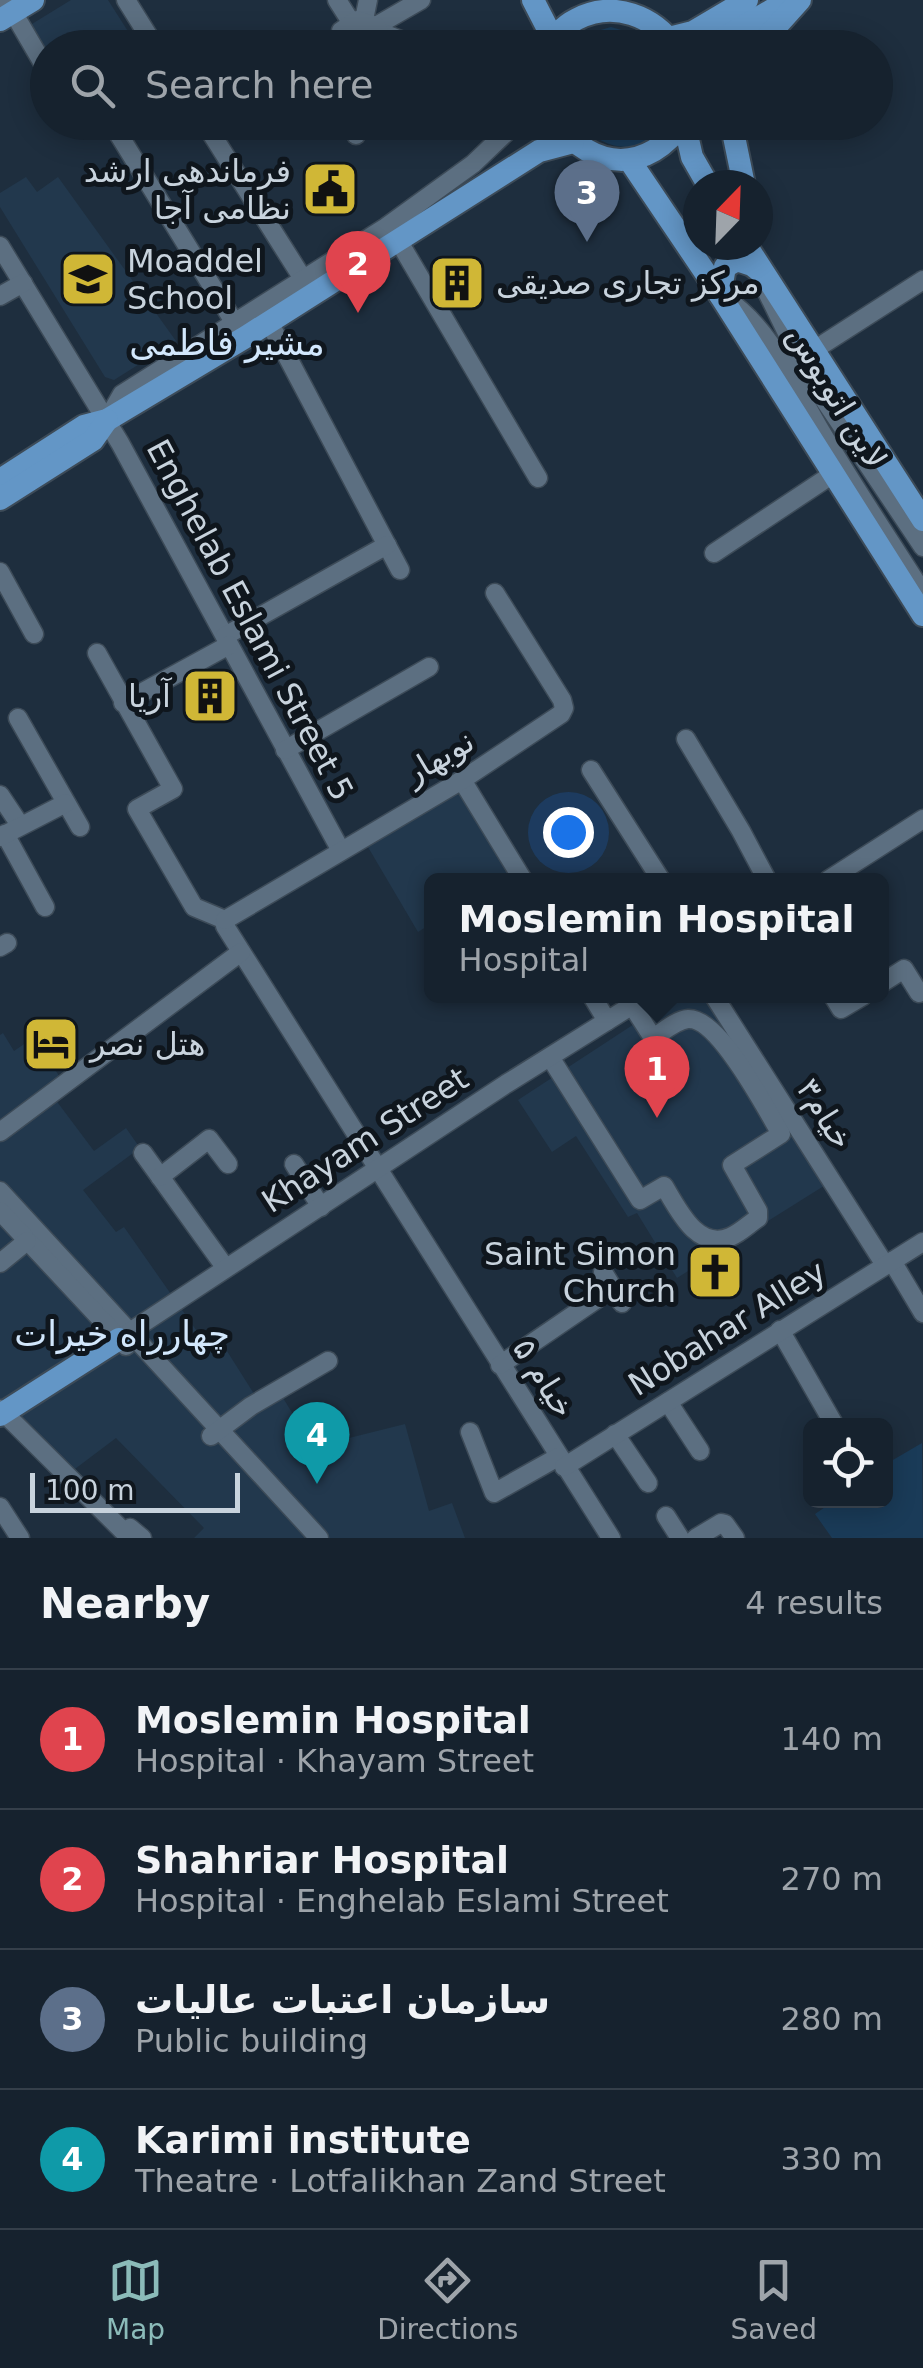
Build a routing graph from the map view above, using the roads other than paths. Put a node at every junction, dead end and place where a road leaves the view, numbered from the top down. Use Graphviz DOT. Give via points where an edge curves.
graph roads {
  1 [pos="126,0"];
  2 [pos="337,0"];
  3 [pos="368,0"];
  4 [pos="421,0"];
  5 [pos="533,0"];
  6 [pos="747,0"];
  7 [pos="789,0"];
  8 [pos="800,0"];
  9 [pos="602,4"];
  10 [pos="13,8"];
  11 [pos="370,29"];
  12 [pos="145,30"];
  13 [pos="546,30"];
  14 [pos="564,30"];
  15 [pos="659,30"];
  16 [pos="696,30"];
  17 [pos="737,30"];
  18 [pos="773,30"];
  19 [pos="30,39"];
  20 [pos="122,140"];
  21 [pos="215,140"];
  22 [pos="498,140"];
  23 [pos="668,140"];
  24 [pos="688,140"];
  25 [pos="734,140"];
  26 [pos="573,142"];
  27 [pos="630,161"];
  28 [pos="699,170"];
  29 [pos="741,170"];
  30 [pos="398,240"];
  31 [pos="0,246"];
  32 [pos="755,260"];
  33 [pos="761,260"];
  34 [pos="764,276"];
  35 [pos="923,280"];
  36 [pos="23,282"];
  37 [pos="308,287"];
  38 [pos="720,295"];
  39 [pos="0,296"];
  40 [pos="269,322"];
  41 [pos="239,330"];
  42 [pos="814,350"];
  43 [pos="107,420"];
  44 [pos="834,474"];
  45 [pos="538,478"];
  46 [pos="0,480"];
  47 [pos="0,500"];
  48 [pos="923,520"];
  49 [pos="387,545"];
  50 [pos="923,547"];
  51 [pos="714,554"];
  52 [pos="400,570"];
  53 [pos="0,572"];
  54 [pos="495,593"];
  55 [pos="923,593"];
  56 [pos="923,614"];
  57 [pos="34,634"];
  58 [pos="227,640"];
  59 [pos="97,653"];
  60 [pos="430,667"];
  61 [pos="124,703"];
  62 [pos="18,718"];
  63 [pos="686,738"];
  64 [pos="285,750"];
  65 [pos="591,770"];
  66 [pos="462,780"];
  67 [pos="0,795"];
  68 [pos="66,803"];
  69 [pos="923,818"];
  70 [pos="80,826"];
  71 [pos="8,832"];
  72 [pos="340,849"];
  73 [pos="519,873"];
  74 [pos="657,873"];
  75 [pos="762,873"];
  76 [pos="839,873"];
  77 [pos="44,907"];
  78 [pos="225,920"];
  79 [pos="241,952"];
  80 [pos="889,979"];
  81 [pos="919,992"];
  82 [pos="596,1003"];
  83 [pos="635,1003"];
  84 [pos="641,1003"];
  85 [pos="719,1003"];
  86 [pos="607,1021"];
  87 [pos="550,1057"];
  88 [pos="0,1132"];
  89 [pos="143,1153"];
  90 [pos="228,1164"];
  91 [pos="294,1164"];
  92 [pos="376,1170"];
  93 [pos="160,1177"];
  94 [pos="0,1191"];
  95 [pos="321,1207"];
  96 [pos="0,1211"];
  97 [pos="28,1242"];
  98 [pos="923,1242"];
  99 [pos="0,1263"];
  100 [pos="888,1263"];
  101 [pos="225,1266"];
  102 [pos="613,1288"];
  103 [pos="923,1313"];
  104 [pos="780,1330"];
  105 [pos="124,1336"];
  106 [pos="328,1361"];
  107 [pos="500,1365"];
  108 [pos="668,1402"];
  109 [pos="1,1412"];
  110 [pos="831,1418"];
  111 [pos="470,1432"];
  112 [pos="214,1433"];
  113 [pos="616,1434"];
  114 [pos="700,1451"];
  115 [pos="561,1462"];
  116 [pos="648,1484"];
  117 [pos="0,1507"];
  118 [pos="666,1516"];
  119 [pos="134,1535"];
  120 [pos="20,1538"];
  121 [pos="304,1538"];
  122 [pos="319,1538"];
  123 [pos="611,1538"];
  124 [pos="680,1538"];
  125 [pos="696,1538"];
  126 [pos="736,1538"];
  1 -- 12 [label="street"];
  2 -- 11 [label="street"];
  3 -- 11 [label="street"];
  4 -- 11 [label="street"];
  5 -- 13 [label="main road"];
  6 -- 16 [label="main road"];
  7 -- 17 [label="main road"];
  8 -- 18 [label="main road"];
  9 -- 14 [label="main road"];
  9 -- 15 [label="main road" via="647,19"];
  10 -- 19 [label="street"];
  20 -- 41 [label="street"];
  21 -- 37 [label="street"];
  22 -- 37 [label="street"];
  23 -- 27 [label="main road"];
  24 -- 28 [label="main road"];
  25 -- 29 [label="main road"];
  26 -- 27 [label="main road"];
  26 -- 30 [label="main road" via="539,151"];
  27 -- 38 [label="main road"];
  30 -- 37 [label="main road"];
  30 -- 45 [label="street"];
  31 -- 36 [label="street, Enghelab Eslami Street 5"];
  32 -- 34 [label="main road"];
  33 -- 34 [label="main road"];
  34 -- 38 [label="main road" via="737,260 724,267"];
  34 -- 42 [label="main road"];
  34 -- 50 [label="street, لاین اتوبوس" via="807,374"];
  35 -- 42 [label="street"];
  36 -- 39 [label="street"];
  36 -- 43 [label="street, Enghelab Eslami Street 5"];
  37 -- 40 [label="main road"];
  37 -- 41 [label="street"];
  38 -- 44 [label="main road"];
  38 -- 55 [label="street, لاین اتوبوس" via="749,314 778,353"];
  40 -- 41 [label="main road"];
  40 -- 49 [label="street"];
  41 -- 43 [label="main road"];
  42 -- 48 [label="main road"];
  43 -- 46 [label="main road" via="84,426"];
  43 -- 47 [label="main road" via="92,440"];
  43 -- 58 [label="street, Enghelab Eslami Street 5"];
  44 -- 51 [label="street"];
  44 -- 56 [label="main road"];
  49 -- 52 [label="street"];
  49 -- 58 [label="street"];
  53 -- 57 [label="street"];
  54 -- 66 [label="street, نوبهار" via="564,708"];
  58 -- 61 [label="street"];
  58 -- 64 [label="street, Enghelab Eslami Street 5"];
  59 -- 61 [label="street"];
  60 -- 64 [label="street"];
  61 -- 78 [label="street" via="173,789 137,809 194,907"];
  62 -- 68 [label="street"];
  63 -- 75 [label="street"];
  64 -- 72 [label="street, Enghelab Eslami Street 5"];
  65 -- 74 [label="street"];
  66 -- 72 [label="street, نوبهار"];
  66 -- 73 [label="street"];
  67 -- 71 [label="street"];
  68 -- 70 [label="street"];
  68 -- 71 [label="street"];
  69 -- 76 [label="street"];
  71 -- 77 [label="street"];
  72 -- 78 [label="street, نوبهار"];
  78 -- 79 [label="street, ۵ خیام"];
  79 -- 88 [label="street"];
  79 -- 92 [label="street, ۵ خیام"];
  80 -- 81 [label="street" via="904,969"];
  82 -- 86 [label="street"];
  83 -- 86 [label="street, Khayam Street"];
  84 -- 87 [label="street" via="653,1038 682,1020 705,1025 732,1054 781,1134 732,1164 758,1218 727,1239 702,1236 689,1226 664,1186 640,1200"];
  85 -- 100 [label="street, خیام۳"];
  86 -- 87 [label="street, Khayam Street"];
  87 -- 92 [label="street, Khayam Street"];
  89 -- 93 [label="street"];
  90 -- 93 [label="street" via="209,1139"];
  91 -- 95 [label="street"];
  92 -- 95 [label="street, Khayam Street"];
  92 -- 107 [label="street, ۵ خیام"];
  93 -- 101 [label="street"];
  94 -- 105 [label="street"];
  95 -- 101 [label="street, Khayam Street"];
  96 -- 97 [label="street"];
  97 -- 99 [label="street"];
  97 -- 105 [label="street"];
  98 -- 100 [label="street, Nobahar Alley"];
  100 -- 103 [label="street, خیام۳"];
  100 -- 104 [label="street, Nobahar Alley"];
  101 -- 105 [label="street, Khayam Street"];
  102 -- 107 [label="street"];
  104 -- 108 [label="street, Nobahar Alley"];
  104 -- 110 [label="street"];
  105 -- 109 [label="main road"];
  105 -- 112 [label="street"];
  106 -- 112 [label="street"];
  107 -- 115 [label="street, ۵ خیام"];
  108 -- 113 [label="street, Nobahar Alley"];
  108 -- 114 [label="street"];
  109 -- 119 [label="street"];
  111 -- 115 [label="street, Nobahar Alley" via="494,1493"];
  112 -- 121 [label="street"];
  112 -- 122 [label="street"];
  113 -- 115 [label="street, Nobahar Alley"];
  113 -- 116 [label="street"];
  115 -- 123 [label="street, ۵ خیام"];
  117 -- 120 [label="street"];
  118 -- 124 [label="street"];
  125 -- 126 [label="street" via="720,1523"];
}
